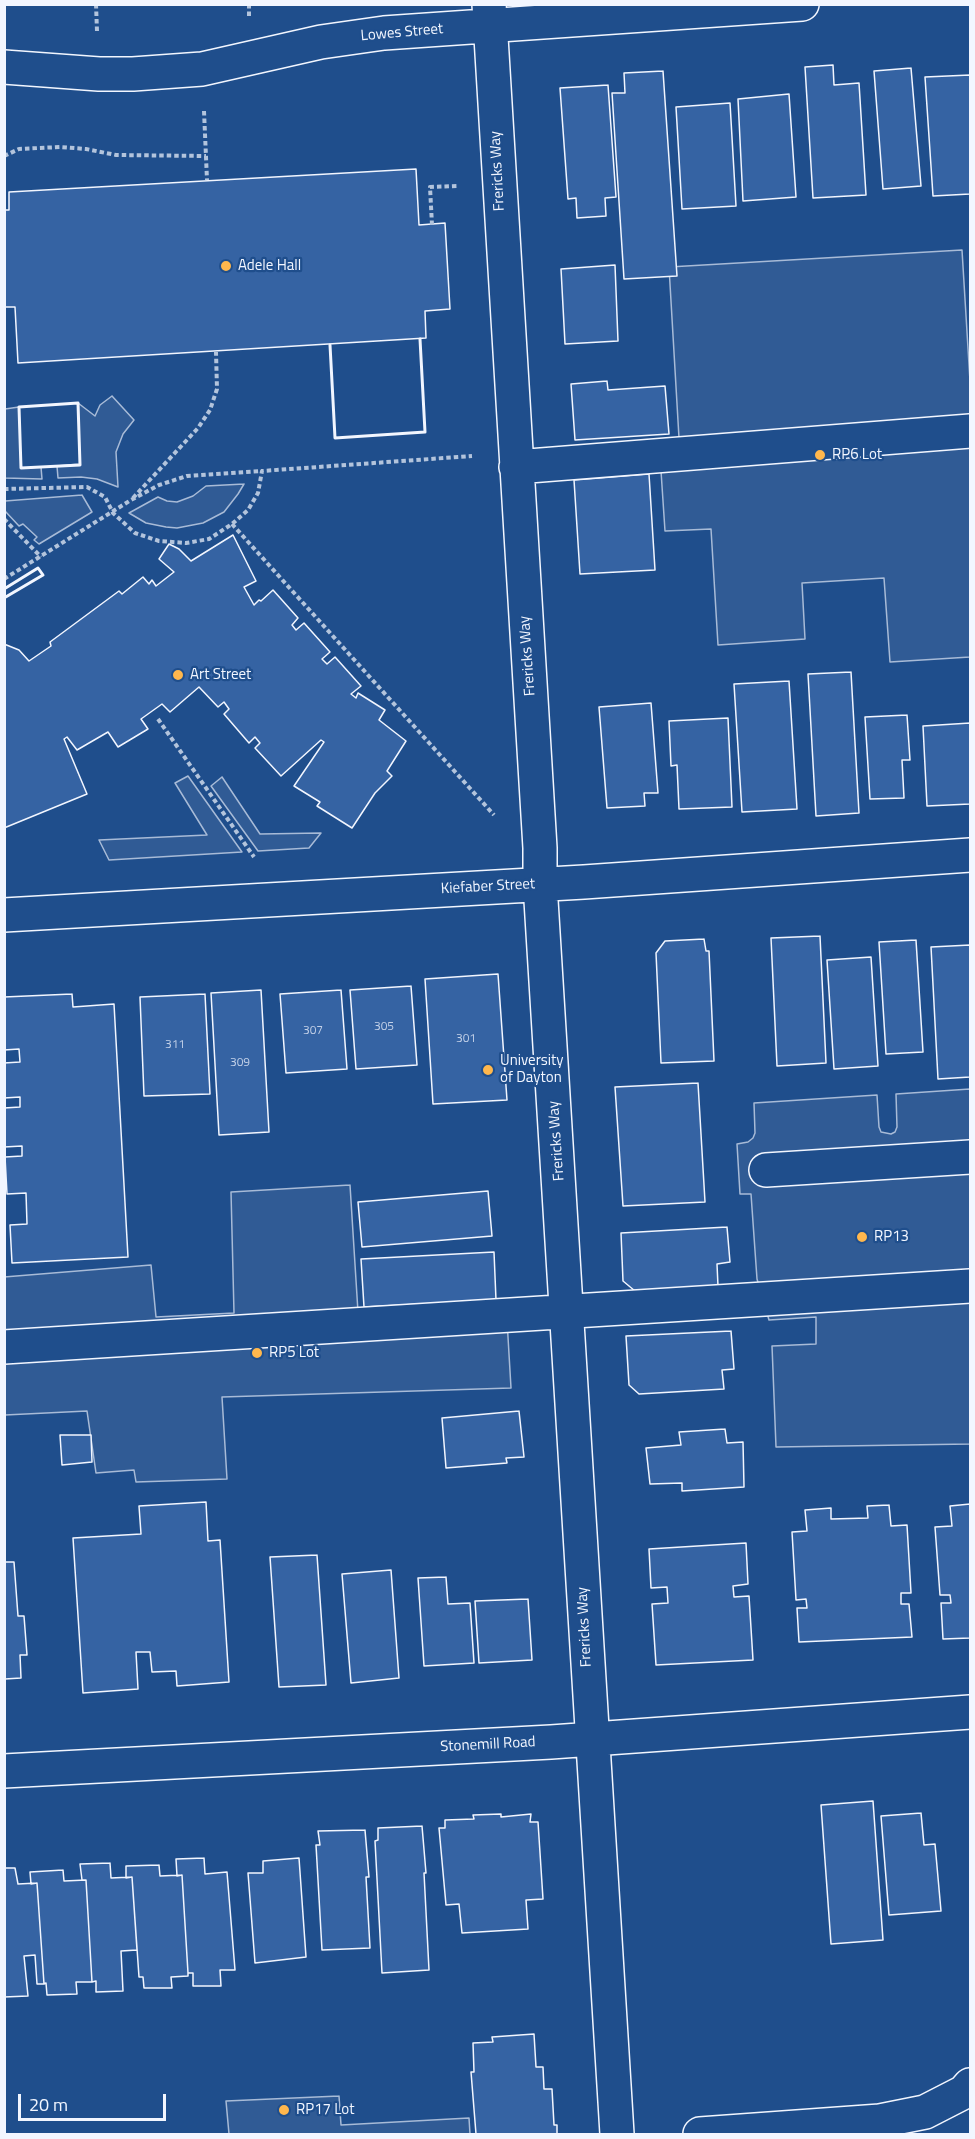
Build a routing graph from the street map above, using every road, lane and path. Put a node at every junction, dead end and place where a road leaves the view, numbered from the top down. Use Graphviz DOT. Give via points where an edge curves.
graph roads {
  1 [pos="802,4"];
  2 [pos="489,15"];
  3 [pos="4,67"];
  4 [pos="202,69"];
  5 [pos="4,156"];
  6 [pos="206,156"];
  7 [pos="207,180"];
  8 [pos="459,186"];
  9 [pos="432,225"];
  10 [pos="216,352"];
  11 [pos="970,431"];
  12 [pos="472,456"];
  13 [pos="516,467"];
  14 [pos="262,471"];
  15 [pos="4,489"];
  16 [pos="131,500"];
  17 [pos="113,513"];
  18 [pos="4,519"];
  19 [pos="232,524"];
  20 [pos="41,557"];
  21 [pos="4,579"];
  22 [pos="158,719"];
  23 [pos="495,816"];
  24 [pos="970,855"];
  25 [pos="256,860"];
  26 [pos="540,884"];
  27 [pos="4,915"];
  28 [pos="970,1158"];
  29 [pos="766,1170"];
  30 [pos="970,1286"];
  31 [pos="568,1312"];
  32 [pos="4,1347"];
  33 [pos="970,1712"];
  34 [pos="592,1739"];
  35 [pos="4,1771"];
  36 [pos="970,2085"];
  37 [pos="617,2134"];
  38 [pos="700,2134"];
  1 -- 2 [label="street, Lowes Street"];
  2 -- 4 [label="street, Lowes Street" via="342,39"];
  2 -- 13 [label="street, Frericks Way"];
  3 -- 4 [label="street, Lowes Street" via="99,74"];
  4 -- 6 [label="path"];
  5 -- 6 [label="path" via="19,149 60,147 116,155"];
  6 -- 7 [label="path"];
  8 -- 9 [label="path" via="430,187"];
  10 -- 16 [label="path" via="217,389 210,410"];
  11 -- 13 [label="street"];
  12 -- 14 [label="path"];
  13 -- 26 [label="street, Frericks Way"];
  14 -- 16 [label="path" via="187,476"];
  14 -- 19 [label="path" via="258,493 248,510"];
  15 -- 17 [label="path" via="87,487 105,497"];
  16 -- 17 [label="path"];
  17 -- 19 [label="path" via="135,533 159,541 186,543 209,539"];
  17 -- 20 [label="path"];
  18 -- 20 [label="path"];
  19 -- 23 [label="path"];
  20 -- 21 [label="path"];
  22 -- 25 [label="path"];
  24 -- 26 [label="street, Kiefaber Street"];
  26 -- 27 [label="street, Kiefaber Street"];
  26 -- 31 [label="street, Frericks Way"];
  28 -- 29 [label="street"];
  30 -- 31 [label="street"];
  31 -- 32 [label="street"];
  31 -- 34 [label="street, Frericks Way"];
  33 -- 34 [label="street, Stonemill Road"];
  34 -- 35 [label="street, Stonemill Road"];
  34 -- 37 [label="street, Frericks Way"];
  36 -- 38 [label="street" via="925,2112 880,2121"];
}
